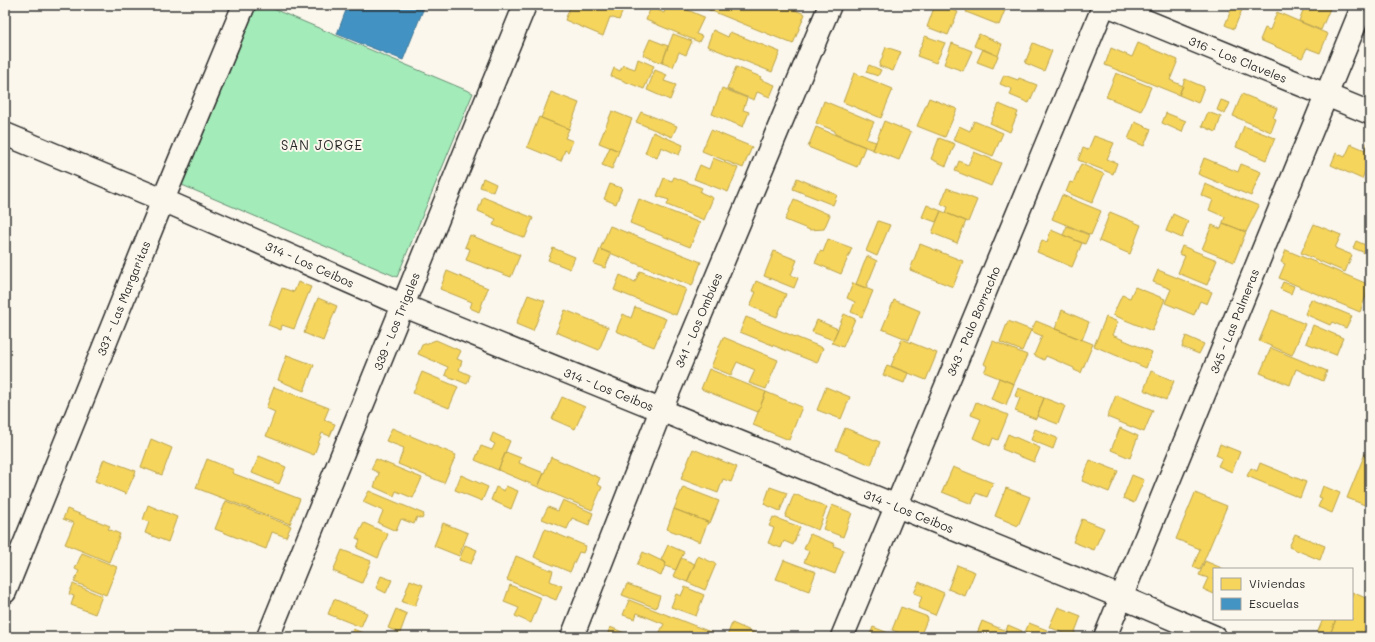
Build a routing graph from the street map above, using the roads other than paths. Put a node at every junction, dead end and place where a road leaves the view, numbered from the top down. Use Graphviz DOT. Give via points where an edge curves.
graph roads {
  1 [pos="244,5"];
  2 [pos="525,5"];
  3 [pos="830,5"];
  4 [pos="1106,5"];
  5 [pos="1363,5"];
  6 [pos="1327,95"];
  7 [pos="1370,113"];
  8 [pos="5,134"];
  9 [pos="163,200"];
  10 [pos="402,305"];
  11 [pos="661,410"];
  12 [pos="896,506"];
  13 [pos="5,592"];
  14 [pos="1121,597"];
  15 [pos="268,637"];
  16 [pos="572,637"];
  17 [pos="842,637"];
  18 [pos="1105,637"];
  19 [pos="1215,637"];
  1 -- 9 [label="street, 337 - Las Margaritas"];
  2 -- 10 [label="street, 339 - Los Trigales"];
  3 -- 11 [label="street, 341 - Los Ombúes"];
  4 -- 6 [label="street, 316 - Los Claveles"];
  4 -- 12 [label="street, 343 - Palo Borracho"];
  5 -- 6 [label="street, 345 - Las Palmeras"];
  6 -- 7 [label="street, 316 - Los Claveles"];
  6 -- 14 [label="street, 345 - Las Palmeras"];
  8 -- 9 [label="street, 314 - Los Ceibos"];
  9 -- 10 [label="street, 314 - Los Ceibos"];
  9 -- 13 [label="street, 337 - Las Margaritas"];
  10 -- 11 [label="street, 314 - Los Ceibos"];
  10 -- 15 [label="street, 339 - Los Trigales"];
  11 -- 12 [label="street, 314 - Los Ceibos"];
  11 -- 16 [label="street, 341 - Los Ombúes"];
  12 -- 14 [label="street, 314 - Los Ceibos"];
  12 -- 17 [label="street, 343 - Palo Borracho"];
  14 -- 18 [label="street, 345 - Las Palmeras"];
  14 -- 19 [label="street, 314 - Los Ceibos"];
}
